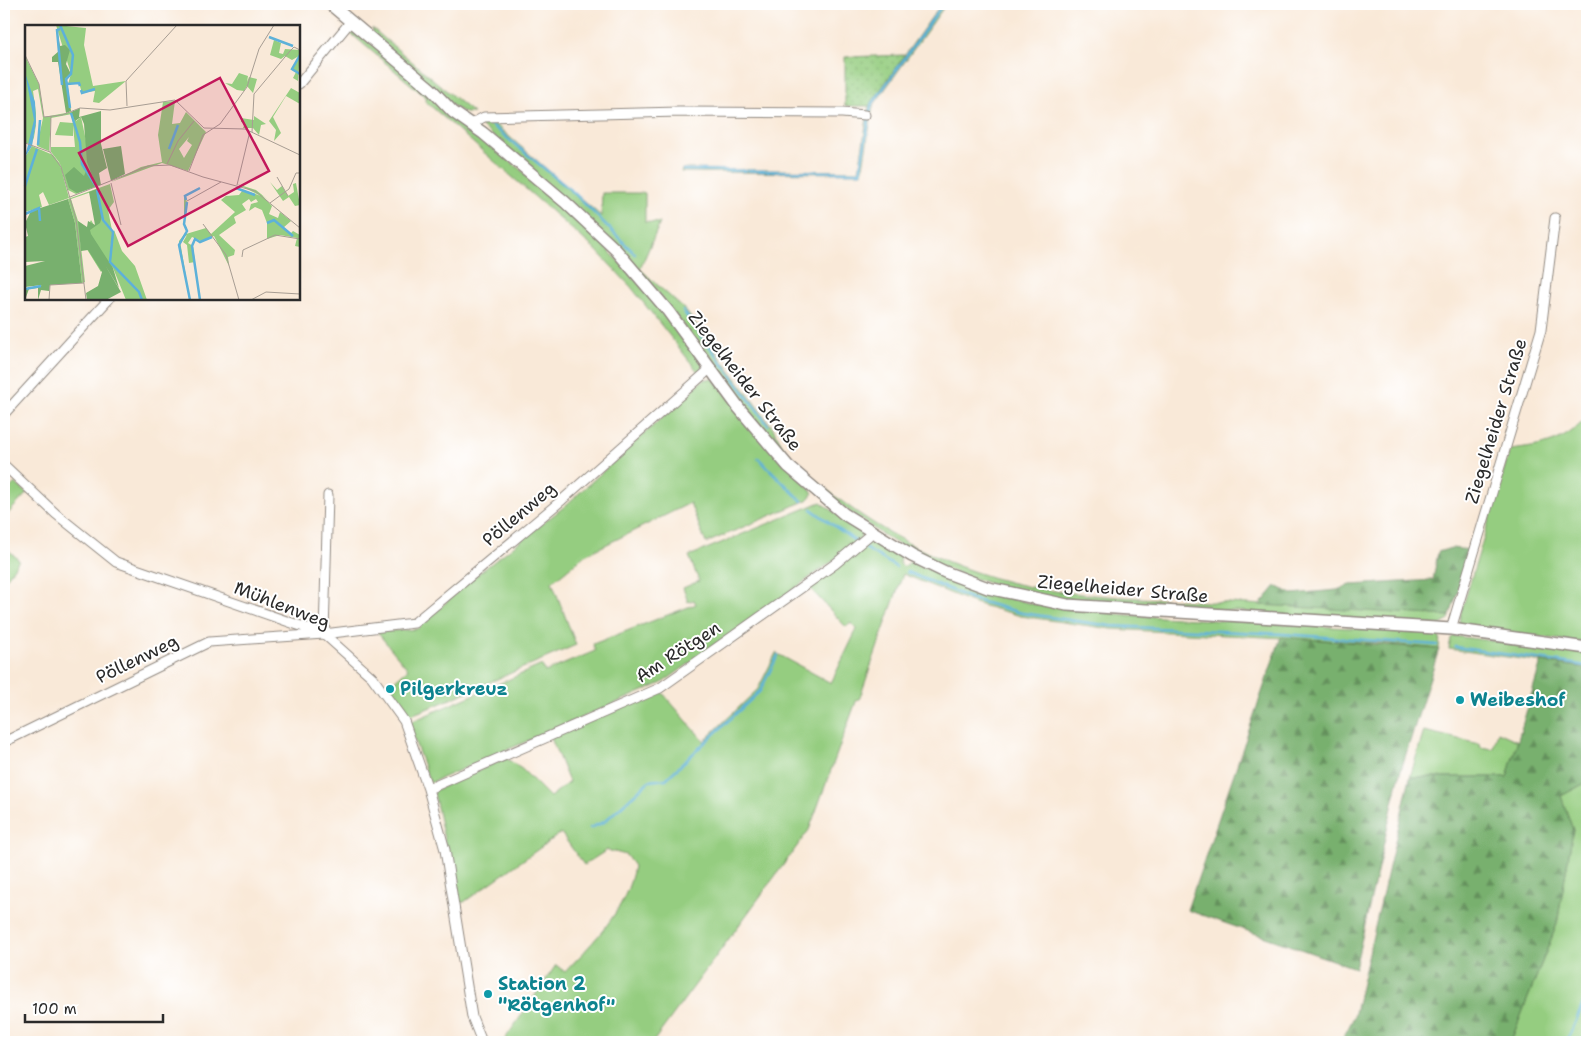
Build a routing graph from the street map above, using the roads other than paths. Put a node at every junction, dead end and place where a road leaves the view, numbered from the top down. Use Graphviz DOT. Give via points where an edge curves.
graph roads {
  1 [pos="330,4"];
  2 [pos="351,21"];
  3 [pos="300,83"];
  4 [pos="865,115"];
  5 [pos="471,124"];
  6 [pos="1555,218"];
  7 [pos="108,300"];
  8 [pos="711,368"];
  9 [pos="4,414"];
  10 [pos="4,465"];
  11 [pos="328,495"];
  12 [pos="872,533"];
  13 [pos="1451,629"];
  14 [pos="324,634"];
  15 [pos="1587,648"];
  16 [pos="4,742"];
  17 [pos="428,789"];
  18 [pos="482,1042"];
  1 -- 2 [label="street, Ziegelheider Straße"];
  2 -- 3 [label="street"];
  2 -- 5 [label="street, Ziegelheider Straße" via="432,89 453,112"];
  4 -- 5 [label="street" via="679,112 484,117"];
  5 -- 8 [label="street, Ziegelheider Straße" via="565,202 616,250"];
  6 -- 13 [label="street, Ziegelheider Straße" via="1541,330"];
  7 -- 9 [label="street"];
  8 -- 12 [label="street, Ziegelheider Straße" via="788,466 821,496"];
  8 -- 14 [label="street, Pöllenweg" via="562,500 414,623"];
  10 -- 14 [label="street, Mühlenweg" via="56,514 116,562"];
  11 -- 14 [label="street"];
  12 -- 13 [label="street, Ziegelheider Straße" via="946,572 988,588 1044,602 1131,611"];
  12 -- 17 [label="street, Am Rötgen" via="835,564 660,688"];
  13 -- 15 [label="street, Ziegelheider Straße"];
  14 -- 16 [label="street, Pöllenweg" via="209,642"];
  14 -- 17 [label="street, Mühlenweg" via="372,677 404,721"];
  17 -- 18 [label="street, Mühlenweg" via="445,850 472,1016"];
}
